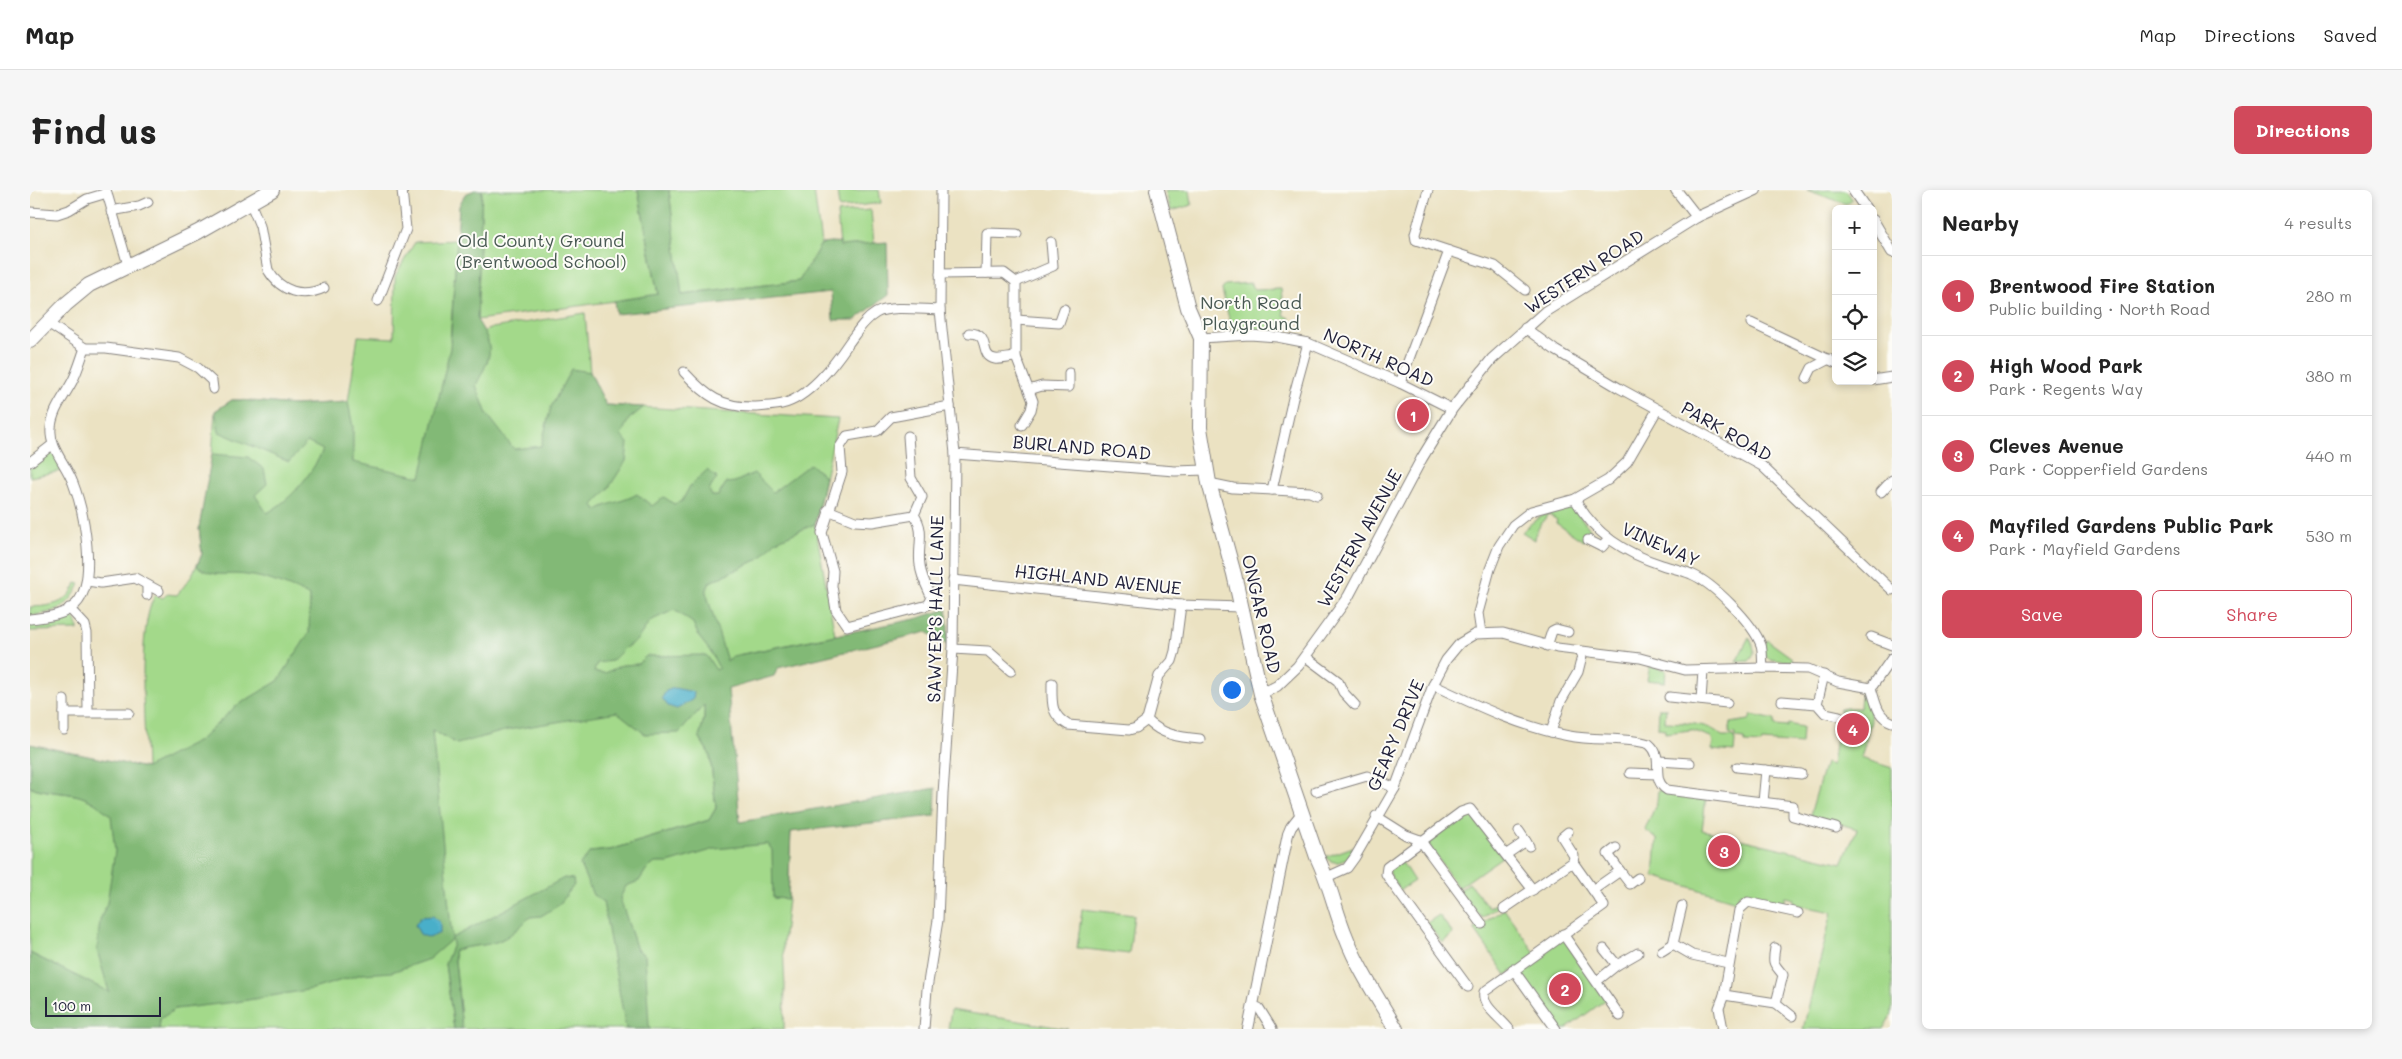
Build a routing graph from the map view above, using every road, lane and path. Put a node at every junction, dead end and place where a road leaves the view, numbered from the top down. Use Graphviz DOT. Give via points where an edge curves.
graph roads {
  1 [pos="272,190"];
  2 [pos="402,190"];
  3 [pos="941,190"];
  4 [pos="1157,190"];
  5 [pos="1428,190"];
  6 [pos="1676,190"];
  7 [pos="1756,190"];
  8 [pos="1853,190"];
  9 [pos="106,192"];
  10 [pos="148,202"];
  11 [pos="250,202"];
  12 [pos="1863,205"];
  13 [pos="111,211"];
  14 [pos="30,212"];
  15 [pos="1697,217"];
  16 [pos="1877,227"];
  17 [pos="1017,234"];
  18 [pos="1051,242"];
  19 [pos="1449,251"];
  20 [pos="1892,252"];
  21 [pos="128,265"];
  22 [pos="986,273"];
  23 [pos="940,274"];
  24 [pos="1016,282"];
  25 [pos="324,288"];
  26 [pos="1525,290"];
  27 [pos="378,301"];
  28 [pos="1064,308"];
  29 [pos="940,310"];
  30 [pos="1016,320"];
  31 [pos="48,322"];
  32 [pos="1751,323"];
  33 [pos="1525,328"];
  34 [pos="969,333"];
  35 [pos="1201,338"];
  36 [pos="30,341"];
  37 [pos="1308,343"];
  38 [pos="85,348"];
  39 [pos="1016,357"];
  40 [pos="1832,361"];
  41 [pos="684,372"];
  42 [pos="1069,373"];
  43 [pos="1892,377"];
  44 [pos="1807,378"];
  45 [pos="1877,379"];
  46 [pos="1400,383"];
  47 [pos="213,389"];
  48 [pos="1029,390"];
  49 [pos="950,406"];
  50 [pos="1452,408"];
  51 [pos="1657,410"];
  52 [pos="1022,425"];
  53 [pos="908,436"];
  54 [pos="52,445"];
  55 [pos="955,454"];
  56 [pos="30,462"];
  57 [pos="1207,476"];
  58 [pos="1892,480"];
  59 [pos="1272,490"];
  60 [pos="1881,492"];
  61 [pos="1318,495"];
  62 [pos="1575,499"];
  63 [pos="828,510"];
  64 [pos="914,515"];
  65 [pos="1609,539"];
  66 [pos="1588,540"];
  67 [pos="953,580"];
  68 [pos="87,582"];
  69 [pos="147,585"];
  70 [pos="159,590"];
  71 [pos="1892,590"];
  72 [pos="147,595"];
  73 [pos="1181,604"];
  74 [pos="1240,607"];
  75 [pos="69,608"];
  76 [pos="30,619"];
  77 [pos="1568,632"];
  78 [pos="1481,633"];
  79 [pos="1871,638"];
  80 [pos="1892,645"];
  81 [pos="1547,646"];
  82 [pos="953,649"];
  83 [pos="1583,652"];
  84 [pos="1306,657"];
  85 [pos="1892,658"];
  86 [pos="1762,668"];
  87 [pos="1703,670"];
  88 [pos="1012,671"];
  89 [pos="1824,675"];
  90 [pos="1052,683"];
  91 [pos="1433,685"];
  92 [pos="1871,688"];
  93 [pos="1261,694"];
  94 [pos="1669,697"];
  95 [pos="64,700"];
  96 [pos="1702,700"];
  97 [pos="1782,701"];
  98 [pos="1727,703"];
  99 [pos="1817,704"];
  100 [pos="1355,705"];
  101 [pos="88,712"];
  102 [pos="64,713"];
  103 [pos="129,713"];
  104 [pos="1839,716"];
  105 [pos="1147,720"];
  106 [pos="1892,722"];
  107 [pos="64,730"];
  108 [pos="1551,732"];
  109 [pos="1629,732"];
  110 [pos="1200,739"];
  111 [pos="1627,742"];
  112 [pos="1659,761"];
  113 [pos="1690,763"];
  114 [pos="1737,767"];
  115 [pos="1766,770"];
  116 [pos="1630,773"];
  117 [pos="1657,774"];
  118 [pos="1801,774"];
  119 [pos="1395,788"];
  120 [pos="1316,791"];
  121 [pos="1763,802"];
  122 [pos="1302,813"];
  123 [pos="1376,816"];
  124 [pos="1836,828"];
  125 [pos="1519,831"];
  126 [pos="1568,832"];
  127 [pos="1420,840"];
  128 [pos="1616,848"];
  129 [pos="1507,854"];
  130 [pos="1573,862"];
  131 [pos="1620,871"];
  132 [pos="1327,877"];
  133 [pos="1638,878"];
  134 [pos="1533,890"];
  135 [pos="1593,890"];
  136 [pos="1682,906"];
  137 [pos="1504,908"];
  138 [pos="1798,913"];
  139 [pos="1482,924"];
  140 [pos="1564,934"];
  141 [pos="1673,944"];
  142 [pos="1775,948"];
  143 [pos="1604,949"];
  144 [pos="1662,950"];
  145 [pos="1638,953"];
  146 [pos="1728,963"];
  147 [pos="1617,965"];
  148 [pos="1513,969"];
  149 [pos="1597,981"];
  150 [pos="1468,987"];
  151 [pos="1724,995"];
  152 [pos="1776,1003"];
  153 [pos="1254,1006"];
  154 [pos="1620,1016"];
  155 [pos="1792,1016"];
  156 [pos="924,1029"];
  157 [pos="1248,1029"];
  158 [pos="1272,1029"];
  159 [pos="1396,1029"];
  160 [pos="1509,1029"];
  161 [pos="1556,1029"];
  162 [pos="1723,1029"];
  1 -- 11 [label="main road"];
  2 -- 27 [label="street" via="406,229"];
  3 -- 23 [label="street, SAWYER'S HALL LANE"];
  4 -- 35 [label="main road, ONGAR ROAD" via="1188,308"];
  5 -- 19 [label="street" via="1414,236 1416,240"];
  6 -- 15 [label="street"];
  7 -- 15 [label="street, WESTERN ROAD"];
  8 -- 12 [label="street"];
  9 -- 13 [label="street"];
  9 -- 14 [label="street" via="57,214"];
  10 -- 13 [label="street"];
  11 -- 21 [label="main road" via="198,232"];
  11 -- 25 [label="street" via="260,226 271,275 298,293"];
  13 -- 21 [label="street"];
  15 -- 33 [label="street, WESTERN ROAD" via="1546,311"];
  16 -- 20 [label="street"];
  17 -- 22 [label="street" via="988,233"];
  18 -- 24 [label="street" via="1053,266"];
  19 -- 26 [label="street" via="1495,266"];
  19 -- 46 [label="street"];
  21 -- 31 [label="main road" via="89,285"];
  22 -- 23 [label="street"];
  22 -- 24 [label="street" via="1004,273"];
  23 -- 29 [label="street, SAWYER'S HALL LANE"];
  24 -- 30 [label="street"];
  28 -- 30 [label="street" via="1059,323"];
  29 -- 41 [label="street" via="877,312 862,324 826,373 803,394 784,404 749,407 721,402 703,392"];
  29 -- 49 [label="street, SAWYER'S HALL LANE"];
  30 -- 39 [label="street"];
  31 -- 36 [label="main road"];
  31 -- 38 [label="street"];
  32 -- 40 [label="street"];
  33 -- 50 [label="street, WESTERN ROAD" via="1492,360"];
  33 -- 51 [label="street, PARK ROAD" via="1555,350"];
  34 -- 39 [label="street" via="980,335 990,356"];
  35 -- 37 [label="street, NORTH ROAD" via="1250,335"];
  35 -- 57 [label="main road, ONGAR ROAD" via="1200,428"];
  37 -- 46 [label="street, NORTH ROAD"];
  37 -- 59 [label="street"];
  38 -- 47 [label="street" via="180,358 212,381"];
  38 -- 54 [label="street" via="50,427"];
  39 -- 48 [label="street"];
  40 -- 44 [label="street" via="1812,368"];
  42 -- 48 [label="street" via="1068,387 1042,386"];
  43 -- 45 [label="street"];
  46 -- 50 [label="street, NORTH ROAD"];
  48 -- 52 [label="street" via="1032,410"];
  49 -- 55 [label="street, SAWYER'S HALL LANE"];
  49 -- 63 [label="street" via="891,417 877,431 848,436 840,447 842,472"];
  50 -- 84 [label="street, WESTERN AVENUE" via="1413,473 1354,589"];
  51 -- 62 [label="street" via="1626,462 1599,487"];
  51 -- 71 [label="street, PARK ROAD" via="1762,466"];
  53 -- 64 [label="street" via="912,478 922,497"];
  54 -- 56 [label="street"];
  54 -- 68 [label="street" via="74,483 83,518"];
  55 -- 57 [label="street, BURLAND ROAD"];
  55 -- 67 [label="street, SAWYER'S HALL LANE"];
  57 -- 59 [label="street, BURLAND ROAD" via="1233,488"];
  57 -- 74 [label="main road, ONGAR ROAD" via="1232,565"];
  58 -- 60 [label="street"];
  59 -- 61 [label="street, BURLAND ROAD"];
  62 -- 65 [label="street, VINEWAY" via="1590,522"];
  62 -- 78 [label="street" via="1531,511 1521,517 1504,537 1495,554 1478,613"];
  63 -- 64 [label="street" via="855,521 872,522"];
  63 -- 64 [label="street" via="822,533 833,571 836,610 847,626 928,606 932,598 920,564 922,533 920,522"];
  65 -- 66 [label="street" via="1602,547"];
  65 -- 86 [label="street, VINEWAY" via="1643,558 1693,574 1711,588 1752,629 1761,646"];
  67 -- 73 [label="street, HIGHLAND AVENUE"];
  67 -- 82 [label="street, SAWYER'S HALL LANE"];
  68 -- 69 [label="street" via="135,578"];
  68 -- 75 [label="street" via="76,604"];
  69 -- 70 [label="street"];
  69 -- 72 [label="street"];
  73 -- 74 [label="street, HIGHLAND AVENUE"];
  73 -- 105 [label="street" via="1175,651 1172,661 1159,676"];
  74 -- 93 [label="main road, ONGAR ROAD"];
  75 -- 76 [label="street" via="52,617"];
  75 -- 101 [label="street" via="85,625"];
  77 -- 81 [label="street" via="1552,631"];
  78 -- 81 [label="street" via="1503,633"];
  78 -- 91 [label="street, GEARY DRIVE" via="1467,638 1453,650"];
  79 -- 80 [label="street"];
  81 -- 83 [label="street"];
  82 -- 88 [label="street" via="988,652"];
  82 -- 156 [label="street, SAWYER'S HALL LANE" via="938,920"];
  83 -- 87 [label="street" via="1626,656 1685,670"];
  83 -- 108 [label="street" via="1578,672 1561,701"];
  84 -- 93 [label="street, WESTERN AVENUE" via="1282,682"];
  84 -- 100 [label="street" via="1338,681"];
  85 -- 92 [label="street"];
  86 -- 87 [label="street"];
  86 -- 89 [label="street" via="1808,669"];
  87 -- 96 [label="street"];
  89 -- 92 [label="street" via="1838,682"];
  89 -- 99 [label="street"];
  90 -- 105 [label="street" via="1053,711 1068,725 1129,730"];
  91 -- 108 [label="street" via="1509,720"];
  91 -- 119 [label="street, GEARY DRIVE"];
  92 -- 106 [label="street" via="1879,714"];
  93 -- 122 [label="main road, ONGAR ROAD"];
  94 -- 96 [label="street"];
  95 -- 102 [label="street"];
  96 -- 98 [label="street"];
  97 -- 99 [label="street"];
  99 -- 104 [label="street" via="1825,713"];
  101 -- 102 [label="street"];
  101 -- 103 [label="street"];
  102 -- 107 [label="street"];
  105 -- 110 [label="street" via="1161,732"];
  108 -- 111 [label="street"];
  109 -- 111 [label="street"];
  111 -- 112 [label="street" via="1649,744"];
  112 -- 113 [label="street"];
  112 -- 117 [label="street"];
  114 -- 115 [label="street"];
  115 -- 118 [label="street"];
  115 -- 121 [label="street"];
  116 -- 117 [label="street"];
  117 -- 121 [label="street" via="1667,790"];
  119 -- 120 [label="street" via="1368,776"];
  119 -- 123 [label="street, GEARY DRIVE"];
  121 -- 124 [label="street" via="1793,806 1792,816"];
  122 -- 132 [label="main road, ONGAR ROAD"];
  122 -- 153 [label="street" via="1288,834"];
  123 -- 127 [label="street"];
  123 -- 132 [label="street, GEARY DRIVE" via="1350,864"];
  125 -- 129 [label="street" via="1528,843"];
  126 -- 130 [label="street" via="1562,837 1574,856"];
  127 -- 129 [label="street" via="1470,809"];
  127 -- 139 [label="street"];
  127 -- 150 [label="street" via="1389,864 1386,876"];
  128 -- 131 [label="street" via="1608,854"];
  129 -- 134 [label="street"];
  130 -- 134 [label="street"];
  130 -- 135 [label="street"];
  131 -- 133 [label="street" via="1630,884"];
  131 -- 135 [label="street"];
  132 -- 159 [label="main road, ONGAR ROAD" via="1347,940"];
  134 -- 137 [label="street"];
  135 -- 140 [label="street" via="1604,906"];
  136 -- 141 [label="street"];
  138 -- 146 [label="street" via="1748,902 1744,904 1738,913"];
  140 -- 148 [label="street"];
  140 -- 149 [label="street"];
  141 -- 144 [label="street"];
  141 -- 146 [label="street" via="1692,955"];
  142 -- 152 [label="street" via="1772,961 1783,975"];
  143 -- 147 [label="street"];
  145 -- 147 [label="street"];
  146 -- 151 [label="street"];
  147 -- 149 [label="street"];
  148 -- 160 [label="street" via="1483,996"];
  148 -- 161 [label="street"];
  149 -- 154 [label="street"];
  151 -- 152 [label="street"];
  151 -- 162 [label="street" via="1720,1008"];
  152 -- 155 [label="street"];
  153 -- 157 [label="street"];
  153 -- 158 [label="street" via="1259,1008"];
}
